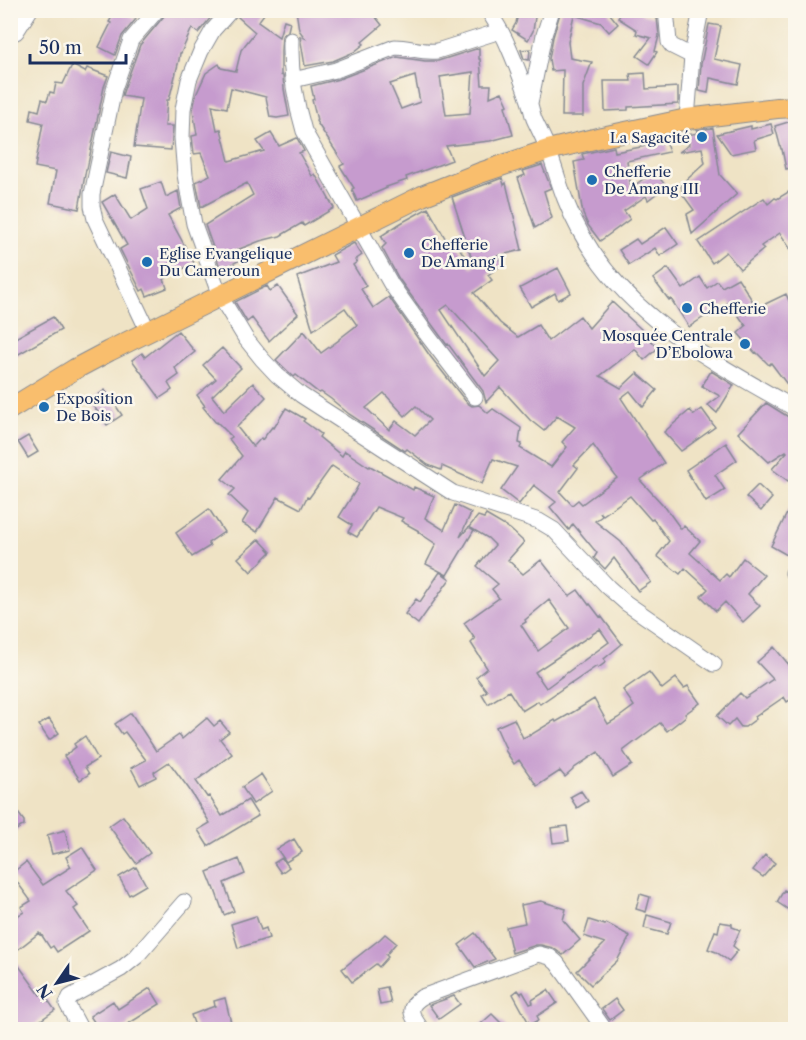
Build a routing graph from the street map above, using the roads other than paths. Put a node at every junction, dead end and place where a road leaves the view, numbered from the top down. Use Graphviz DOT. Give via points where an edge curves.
graph roads {
  1 [pos="30,10"];
  2 [pos="157,10"];
  3 [pos="231,10"];
  4 [pos="488,10"];
  5 [pos="552,10"];
  6 [pos="666,10"];
  7 [pos="701,10"];
  8 [pos="500,31"];
  9 [pos="10,33"];
  10 [pos="291,40"];
  11 [pos="692,56"];
  12 [pos="293,80"];
  13 [pos="530,103"];
  14 [pos="795,107"];
  15 [pos="687,119"];
  16 [pos="548,150"];
  17 [pos="358,227"];
  18 [pos="220,296"];
  19 [pos="148,331"];
  20 [pos="475,397"];
  21 [pos="10,409"];
  22 [pos="795,409"];
  23 [pos="714,663"];
  24 [pos="184,902"];
  25 [pos="81,1029"];
  26 [pos="422,1029"];
  27 [pos="604,1029"];
  1 -- 9 [label="street" via="16,32"];
  2 -- 19 [label="street" via="131,40 112,98 92,194 95,219"];
  3 -- 18 [label="street" via="201,51 183,109 184,175 194,224"];
  4 -- 8 [label="street"];
  5 -- 13 [label="street"];
  6 -- 11 [label="street" via="669,42"];
  7 -- 11 [label="street"];
  8 -- 12 [label="street" via="437,51 395,47 336,70"];
  8 -- 13 [label="street"];
  10 -- 12 [label="street"];
  11 -- 15 [label="street"];
  12 -- 17 [label="street" via="304,131"];
  13 -- 16 [label="street"];
  14 -- 15 [label="main road"];
  15 -- 16 [label="main road"];
  16 -- 17 [label="main road" via="422,196"];
  16 -- 22 [label="street" via="580,232 624,291 686,344"];
  17 -- 18 [label="main road"];
  17 -- 20 [label="street" via="391,285"];
  18 -- 19 [label="main road"];
  18 -- 23 [label="street" via="262,359 301,395 453,494 554,530 626,603"];
  19 -- 21 [label="main road"];
  24 -- 25 [label="street" via="136,957 70,997 67,1004"];
  26 -- 27 [label="street" via="411,1010 422,997 539,954 557,963"];
}
